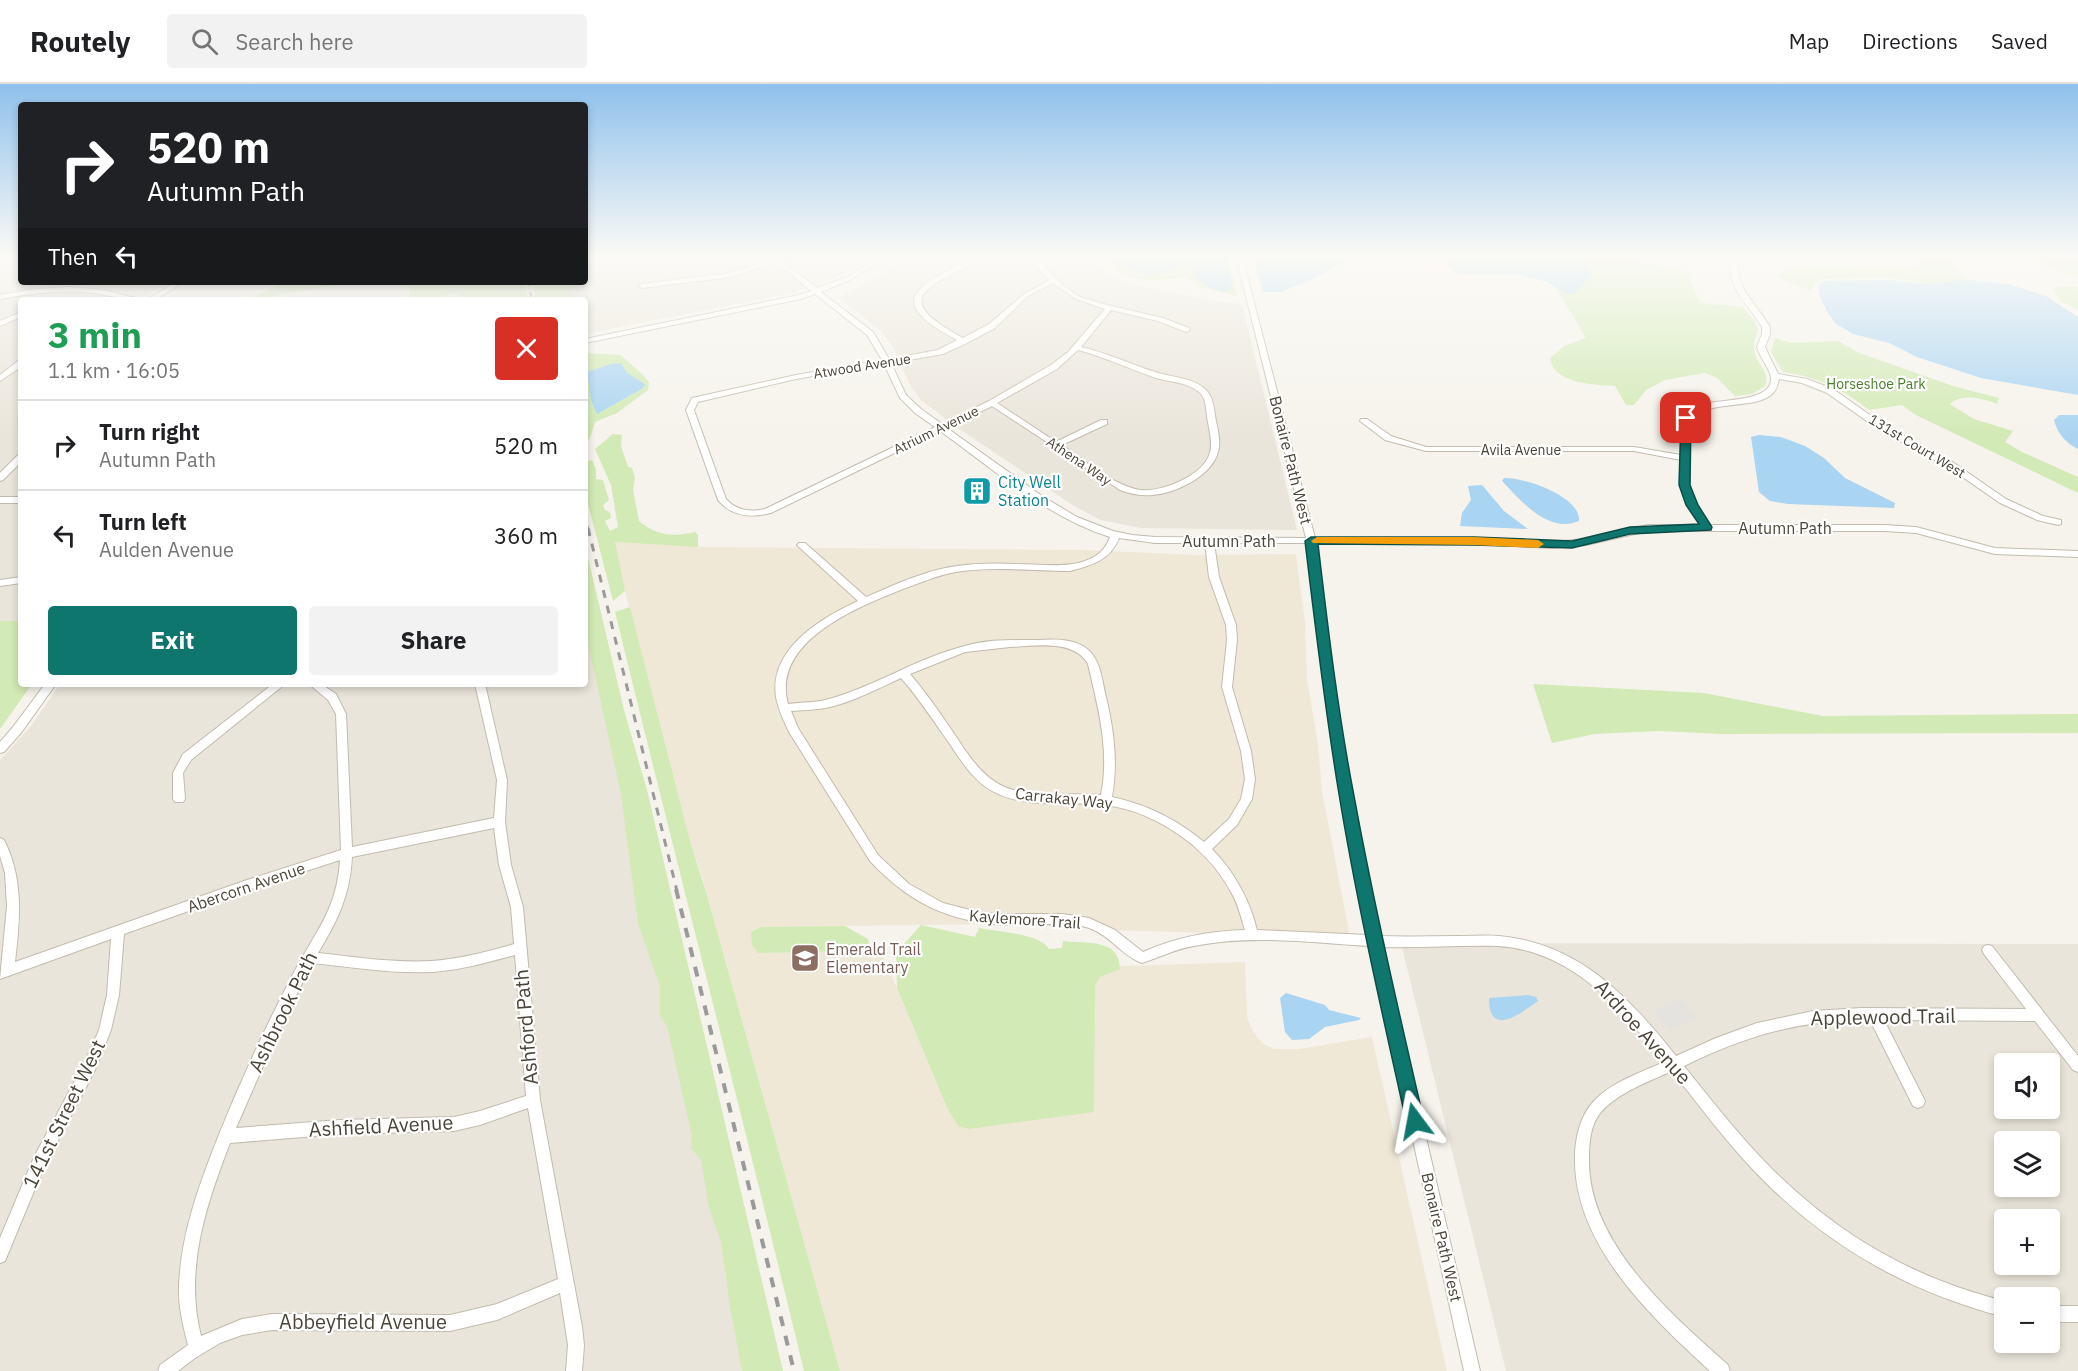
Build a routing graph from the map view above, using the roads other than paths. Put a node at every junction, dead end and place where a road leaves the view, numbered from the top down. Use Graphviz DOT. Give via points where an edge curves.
graph roads {
  1 [pos="17,316"];
  2 [pos="712,316"];
  3 [pos="848,316"];
  4 [pos="927,316"];
  5 [pos="1004,316"];
  6 [pos="1104,316"];
  7 [pos="1148,316"];
  8 [pos="1254,316"];
  9 [pos="1758,316"];
  10 [pos="0,324"];
  11 [pos="1186,330"];
  12 [pos="588,340"];
  13 [pos="964,341"];
  14 [pos="1078,348"];
  15 [pos="888,362"];
  16 [pos="18,365"];
  17 [pos="1774,376"];
  18 [pos="0,379"];
  19 [pos="992,403"];
  20 [pos="1104,422"];
  21 [pos="1364,422"];
  22 [pos="941,428"];
  23 [pos="1056,445"];
  24 [pos="1684,458"];
  25 [pos="18,460"];
  26 [pos="0,478"];
  27 [pos="0,500"];
  28 [pos="18,500"];
  29 [pos="741,513"];
  30 [pos="2058,522"];
  31 [pos="1707,527"];
  32 [pos="1115,536"];
  33 [pos="1209,540"];
  34 [pos="1311,541"];
  35 [pos="802,545"];
  36 [pos="2078,554"];
  37 [pos="18,580"];
  38 [pos="0,583"];
  39 [pos="864,601"];
  40 [pos="903,673"];
  41 [pos="49,687"];
  42 [pos="276,687"];
  43 [pos="318,687"];
  44 [pos="481,687"];
  45 [pos="784,709"];
  46 [pos="0,749"];
  47 [pos="179,799"];
  48 [pos="1106,800"];
  49 [pos="499,822"];
  50 [pos="0,843"];
  51 [pos="1204,849"];
  52 [pos="347,853"];
  53 [pos="118,932"];
  54 [pos="1252,935"];
  55 [pos="1374,941"];
  56 [pos="519,948"];
  57 [pos="1988,950"];
  58 [pos="308,957"];
  59 [pos="1142,958"];
  60 [pos="4,972"];
  61 [pos="1874,1014"];
  62 [pos="2040,1015"];
  63 [pos="1674,1064"];
  64 [pos="2078,1065"];
  65 [pos="533,1100"];
  66 [pos="1918,1101"];
  67 [pos="226,1136"];
  68 [pos="0,1256"];
  69 [pos="566,1283"];
  70 [pos="1994,1306"];
  71 [pos="2060,1314"];
  72 [pos="2078,1314"];
  73 [pos="196,1346"];
  74 [pos="166,1371"];
  75 [pos="574,1371"];
  76 [pos="1472,1371"];
  77 [pos="1722,1371"];
  1 -- 10 [label="street"];
  2 -- 12 [label="street"];
  3 -- 15 [label="street, Autumn Path" via="870,334"];
  4 -- 13 [label="street" via="935,325"];
  5 -- 13 [label="street, Atwood Avenue"];
  6 -- 14 [label="street, Atrium Avenue"];
  7 -- 11 [label="street"];
  8 -- 34 [label="street, Bonaire Path West"];
  9 -- 17 [label="street" via="1766,327 1761,347"];
  13 -- 15 [label="street, Atwood Avenue" via="935,354"];
  14 -- 19 [label="street, Atrium Avenue"];
  14 -- 23 [label="street, Athena Way" via="1203,391 1208,398 1214,452 1203,470 1179,486 1146,493 1119,487"];
  15 -- 22 [label="street, Autumn Path" via="906,400"];
  15 -- 29 [label="street, Atwood Avenue" via="806,375 694,400 690,405 722,500"];
  16 -- 18 [label="street"];
  17 -- 24 [label="street" via="1772,390 1760,398 1712,403 1690,412 1684,424"];
  17 -- 30 [label="street, 131st Court West" via="1810,383 1836,394 1881,427 1951,465 2003,501"];
  19 -- 22 [label="street, Atrium Avenue"];
  19 -- 23 [label="street, Athena Way"];
  20 -- 23 [label="street"];
  21 -- 24 [label="street, Avila Avenue" via="1388,438 1440,450 1634,449"];
  22 -- 29 [label="street, Atrium Avenue" via="768,511"];
  22 -- 32 [label="street, Autumn Path" via="1067,517"];
  24 -- 31 [label="street" via="1687,491"];
  25 -- 26 [label="street"];
  27 -- 28 [label="street"];
  31 -- 34 [label="street, Autumn Path" via="1639,529 1572,544"];
  31 -- 36 [label="street, Autumn Path" via="1902,529 1995,551"];
  32 -- 33 [label="street, Autumn Path"];
  32 -- 39 [label="street" via="1112,548 1085,564 954,570"];
  33 -- 34 [label="street, Autumn Path"];
  33 -- 51 [label="street" via="1214,577 1231,625 1227,687 1250,779 1246,799 1233,822"];
  34 -- 55 [label="street, Bonaire Path West" via="1331,701"];
  35 -- 39 [label="street"];
  37 -- 38 [label="street"];
  39 -- 45 [label="street" via="831,618 797,648 781,683"];
  40 -- 45 [label="street" via="834,702"];
  40 -- 48 [label="street, Carrakay Way" via="966,759 996,788 1031,796"];
  40 -- 48 [label="street" via="966,648 1056,643 1076,646 1089,656 1099,691 1112,764"];
  41 -- 46 [label="street"];
  42 -- 47 [label="street" via="187,757 177,778"];
  43 -- 52 [label="street, Ashbrook Path" via="333,697 341,714"];
  44 -- 49 [label="street, Ashford Path" via="502,780"];
  45 -- 59 [label="street, Kaylemore Trail" via="874,858 911,891 946,911 966,916 1089,923"];
  48 -- 51 [label="street, Carrakay Way" via="1150,813"];
  49 -- 52 [label="street, Abercorn Avenue"];
  49 -- 56 [label="street, Ashford Path" via="517,907"];
  50 -- 60 [label="street" via="9,861 13,888"];
  51 -- 54 [label="street, Carrakay Way" via="1239,894"];
  52 -- 53 [label="street, Abercorn Avenue"];
  52 -- 58 [label="street, Ashbrook Path" via="337,907"];
  53 -- 60 [label="street, Abercorn Avenue"];
  53 -- 68 [label="street, 141st Street West" via="113,995 105,1030 39,1162"];
  54 -- 55 [label="street, Ardroe Avenue"];
  54 -- 59 [label="street, Ardroe Avenue" via="1176,945"];
  55 -- 63 [label="street, Ardroe Avenue" via="1513,942 1557,956 1580,967 1613,993"];
  55 -- 76 [label="street, Bonaire Path West"];
  56 -- 58 [label="street" via="435,966"];
  56 -- 65 [label="street, Ashford Path"];
  57 -- 62 [label="street"];
  58 -- 67 [label="street, Ashbrook Path" via="257,1060"];
  61 -- 62 [label="street, Applewood Trail"];
  61 -- 63 [label="street, Applewood Trail" via="1830,1015 1779,1023 1740,1035"];
  61 -- 66 [label="street"];
  62 -- 64 [label="street"];
  63 -- 70 [label="street, Ardroe Avenue" via="1767,1173 1837,1234 1934,1288"];
  63 -- 77 [label="street, Applewood Trail" via="1619,1090 1596,1108 1581,1155 1583,1187 1593,1221 1606,1244 1689,1341"];
  65 -- 67 [label="street, Ashfield Avenue" via="454,1124"];
  65 -- 69 [label="street, Ashford Path"];
  67 -- 73 [label="street, Ashbrook Path" via="199,1208 190,1248 187,1306"];
  69 -- 73 [label="street, Abbeyfield Avenue" via="497,1312 465,1320 260,1323 233,1329"];
  69 -- 75 [label="street, Ashford Path" via="576,1345"];
  71 -- 72 [label="street"];
  73 -- 74 [label="street, Abbeyfield Avenue"];
}
